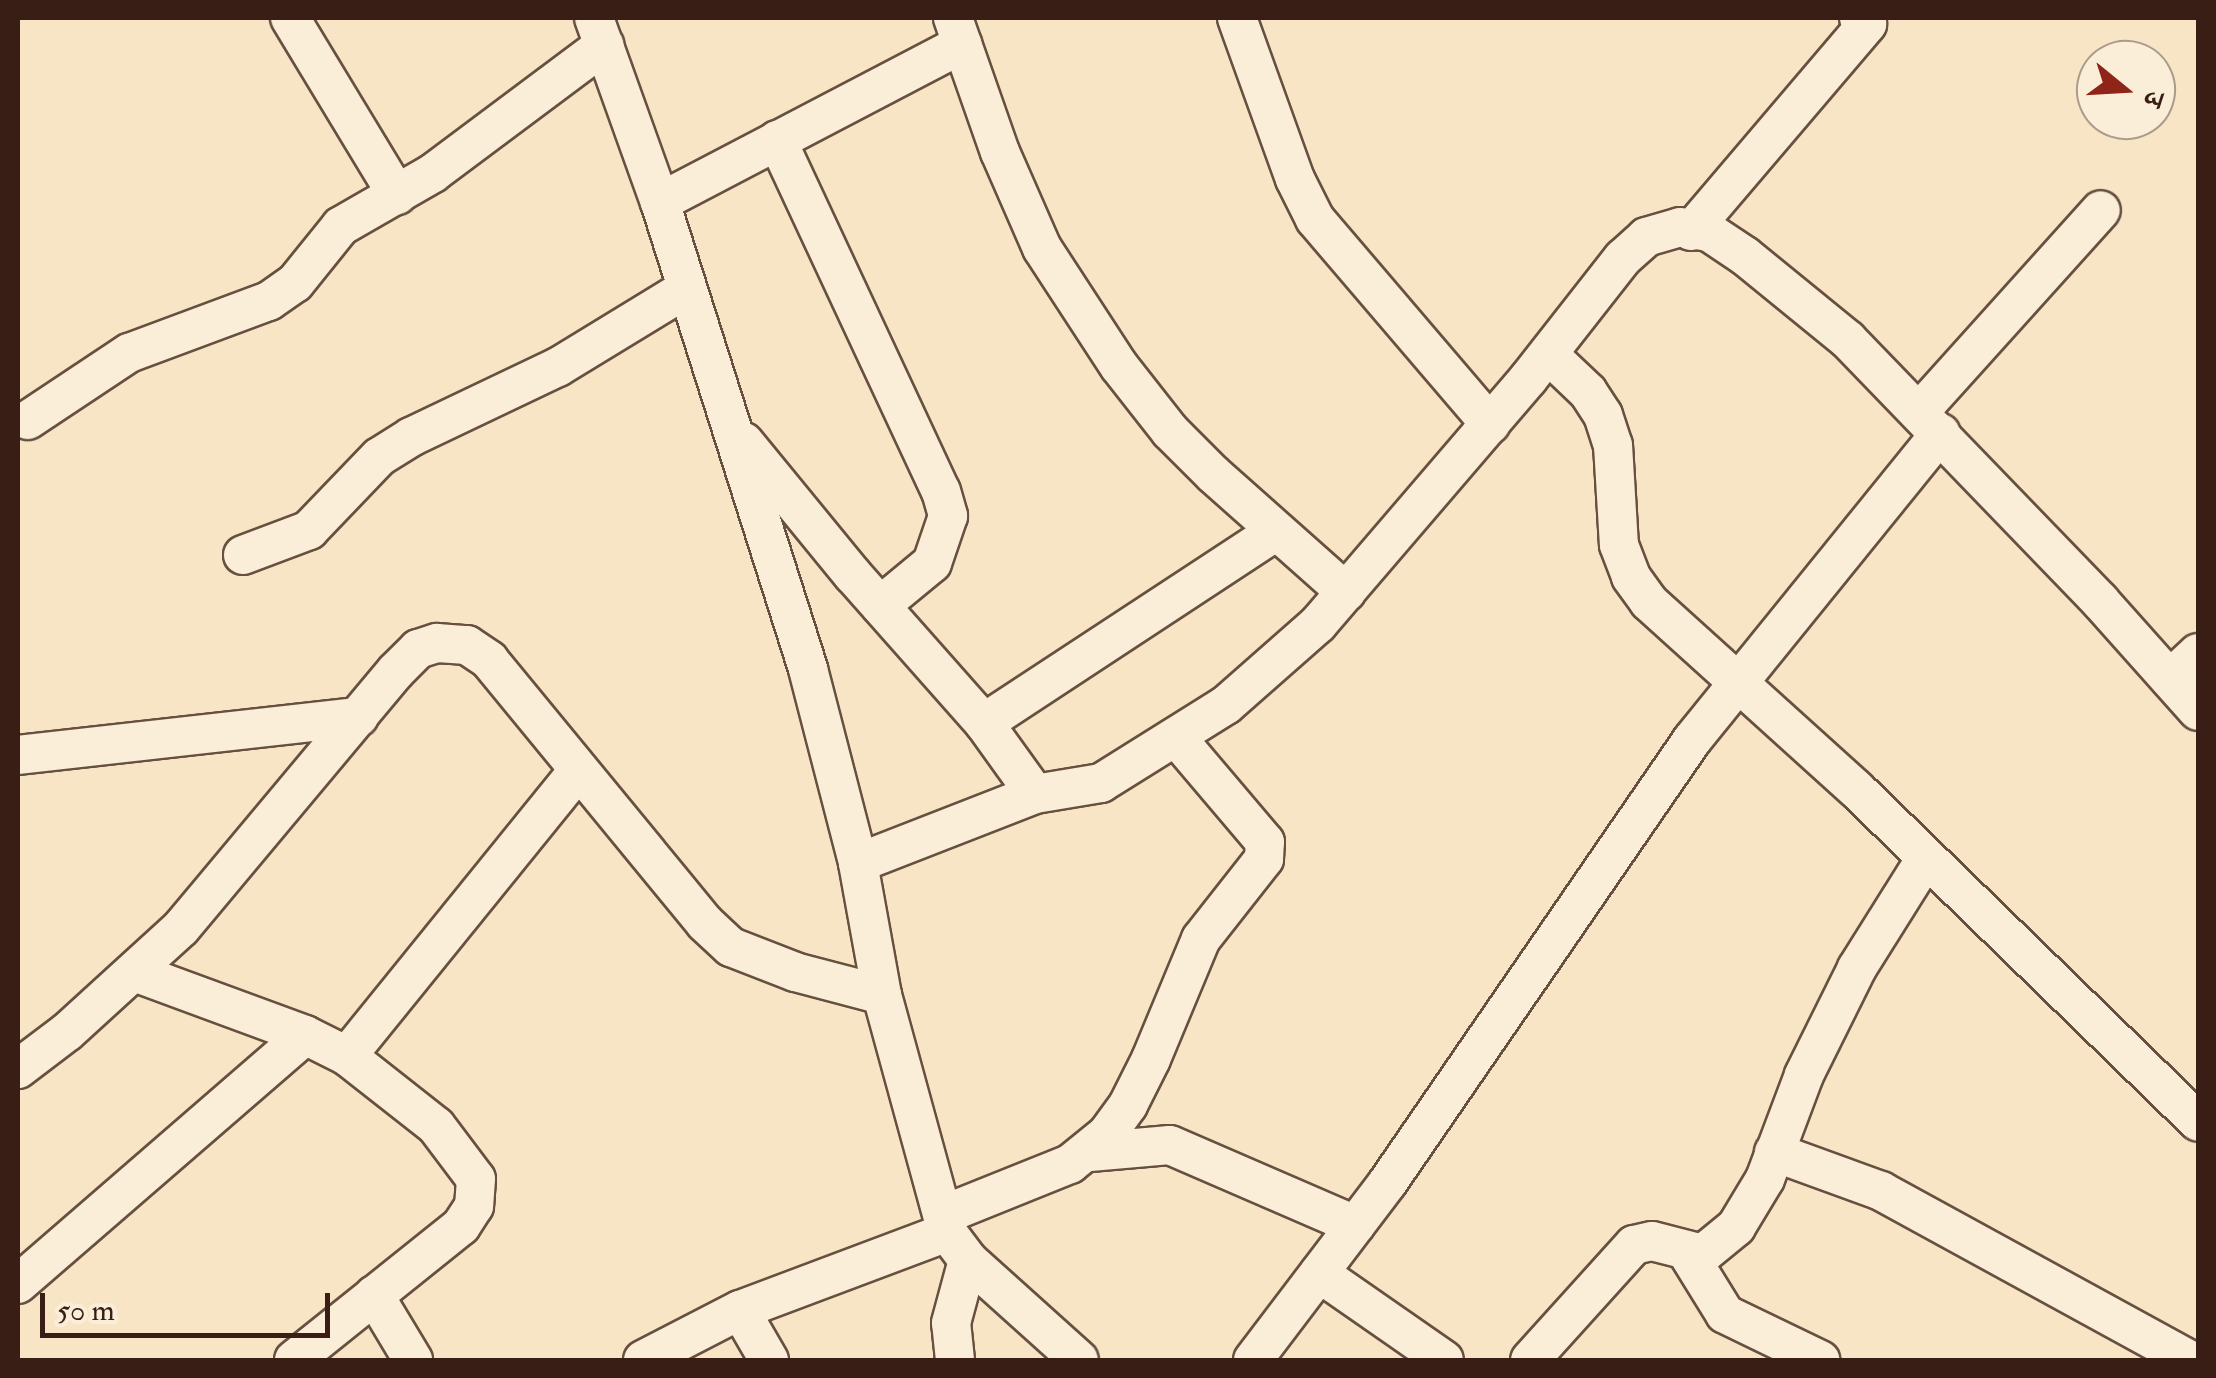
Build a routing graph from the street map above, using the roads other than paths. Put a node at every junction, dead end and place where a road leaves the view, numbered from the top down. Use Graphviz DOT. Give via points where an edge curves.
graph roads {
  1 [pos="290,18"];
  2 [pos="1239,18"];
  3 [pos="1860,18"];
  4 [pos="599,31"];
  5 [pos="958,31"];
  6 [pos="777,140"];
  7 [pos="397,195"];
  8 [pos="660,202"];
  9 [pos="2101,210"];
  10 [pos="1690,231"];
  11 [pos="686,289"];
  12 [pos="1548,354"];
  13 [pos="28,420"];
  14 [pos="726,421"];
  15 [pos="1930,422"];
  16 [pos="1490,424"];
  17 [pos="1276,531"];
  18 [pos="243,555"];
  19 [pos="1346,592"];
  20 [pos="880,606"];
  21 [pos="2198,652"];
  22 [pos="2170,679"];
  23 [pos="1738,680"];
  24 [pos="2198,711"];
  25 [pos="359,717"];
  26 [pos="984,722"];
  27 [pos="1176,737"];
  28 [pos="18,754"];
  29 [pos="578,771"];
  30 [pos="1035,794"];
  31 [pos="1926,858"];
  32 [pos="858,864"];
  33 [pos="134,972"];
  34 [pos="882,995"];
  35 [pos="305,1035"];
  36 [pos="347,1056"];
  37 [pos="18,1069"];
  38 [pos="2198,1122"];
  39 [pos="1090,1152"];
  40 [pos="1774,1152"];
  41 [pos="1355,1225"];
  42 [pos="953,1236"];
  43 [pos="1688,1254"];
  44 [pos="1319,1272"];
  45 [pos="18,1284"];
  46 [pos="374,1295"];
  47 [pos="740,1310"];
  48 [pos="294,1360"];
  49 [pos="413,1360"];
  50 [pos="643,1360"];
  51 [pos="770,1360"];
  52 [pos="955,1360"];
  53 [pos="1078,1360"];
  54 [pos="1253,1360"];
  55 [pos="1444,1360"];
  56 [pos="1530,1360"];
  57 [pos="1820,1360"];
  58 [pos="2190,1360"];
  1 -- 7 [label="street"];
  2 -- 16 [label="street" via="1315,219"];
  3 -- 10 [label="street" via="1867,24"];
  4 -- 7 [label="street" via="433,173"];
  4 -- 8 [label="street"];
  5 -- 6 [label="street"];
  5 -- 17 [label="street" via="1000,152 1061,278 1170,431"];
  6 -- 8 [label="street"];
  6 -- 20 [label="street" via="948,516 932,563"];
  7 -- 13 [label="street" via="341,226 295,283 269,300 129,353"];
  8 -- 11 [label="street"];
  9 -- 15 [label="street"];
  10 -- 12 [label="street" via="1680,227 1646,238 1622,258"];
  10 -- 15 [label="street" via="1709,232 1745,256 1848,340"];
  11 -- 14 [label="street"];
  11 -- 18 [label="street" via="558,367 411,437 379,457 309,530"];
  12 -- 16 [label="street"];
  12 -- 23 [label="street" via="1603,415 1613,444 1619,545 1631,577 1649,602"];
  14 -- 20 [label="street"];
  14 -- 32 [label="street" via="808,669"];
  15 -- 22 [label="street"];
  15 -- 23 [label="street"];
  16 -- 19 [label="street"];
  17 -- 19 [label="street"];
  17 -- 26 [label="street"];
  19 -- 27 [label="street" via="1226,705"];
  20 -- 26 [label="street"];
  21 -- 22 [label="street"];
  22 -- 24 [label="street"];
  23 -- 31 [label="street"];
  23 -- 41 [label="street"];
  25 -- 28 [label="street"];
  25 -- 29 [label="street" via="418,650 466,645 489,660"];
  25 -- 33 [label="street" via="213,894"];
  26 -- 30 [label="street"];
  27 -- 30 [label="street" via="1100,783"];
  27 -- 39 [label="street" via="1265,842 1264,859 1200,939 1128,1105"];
  29 -- 34 [label="street" via="731,947"];
  29 -- 36 [label="street"];
  30 -- 32 [label="street"];
  31 -- 38 [label="street"];
  31 -- 40 [label="street" via="1857,968"];
  32 -- 34 [label="street"];
  33 -- 35 [label="street"];
  33 -- 37 [label="street"];
  34 -- 42 [label="street"];
  35 -- 36 [label="street"];
  35 -- 45 [label="street"];
  36 -- 46 [label="street" via="436,1126 476,1179 474,1206 461,1226"];
  39 -- 41 [label="street" via="1170,1144"];
  39 -- 42 [label="street"];
  40 -- 43 [label="street" via="1736,1228 1714,1248"];
  40 -- 58 [label="street" via="1881,1191"];
  41 -- 44 [label="street"];
  42 -- 47 [label="street"];
  42 -- 52 [label="street"];
  42 -- 53 [label="street"];
  43 -- 56 [label="street" via="1652,1241 1634,1245"];
  43 -- 57 [label="street" via="1724,1314"];
  44 -- 54 [label="street"];
  44 -- 55 [label="street"];
  46 -- 48 [label="street"];
  46 -- 49 [label="street"];
  47 -- 50 [label="street"];
  47 -- 51 [label="street"];
}
